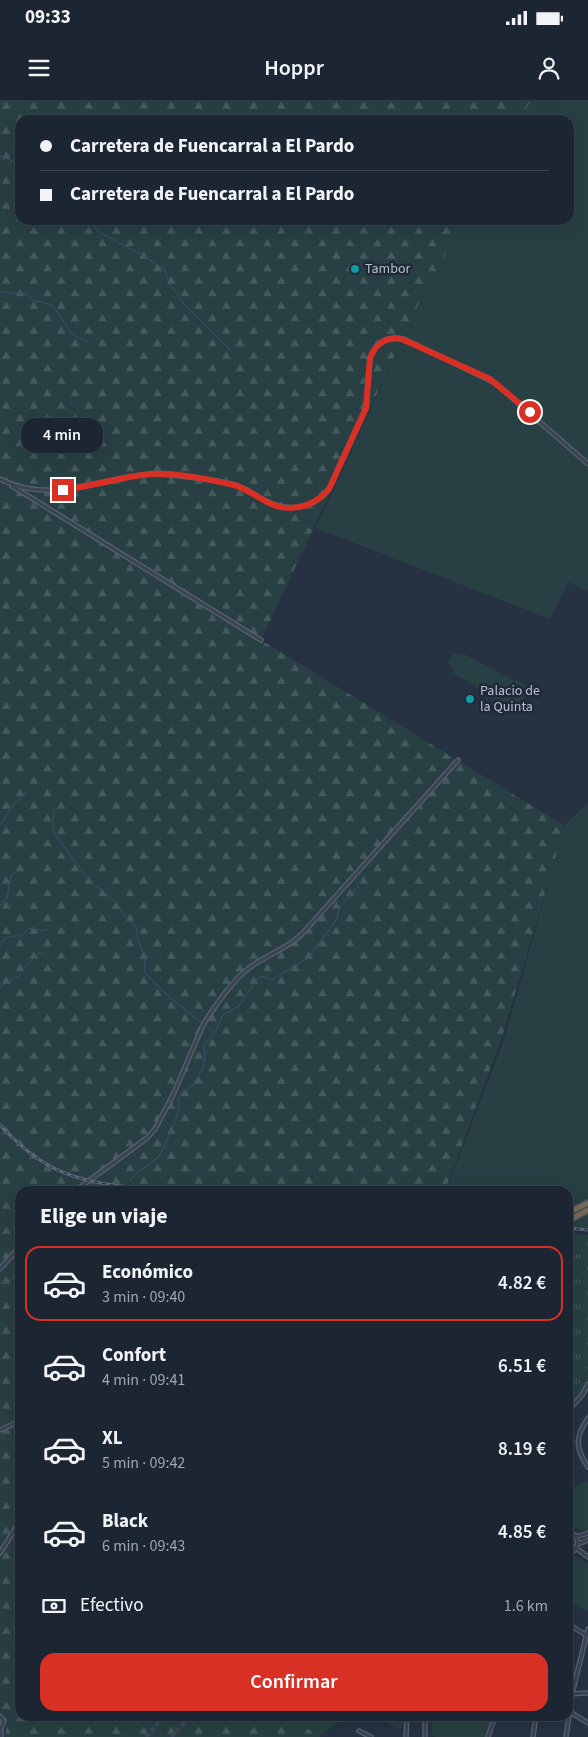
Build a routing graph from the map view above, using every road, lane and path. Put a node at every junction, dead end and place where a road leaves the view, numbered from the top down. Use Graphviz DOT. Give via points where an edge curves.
graph roads {
  1 [pos="588,464"];
  2 [pos="0,479"];
  3 [pos="9,484"];
  4 [pos="261,640"];
  5 [pos="458,760"];
  6 [pos="82,1186"];
  7 [pos="588,1203"];
  8 [pos="573,1210"];
  9 [pos="588,1210"];
  10 [pos="573,1219"];
  11 [pos="15,1252"];
  12 [pos="0,1269"];
  13 [pos="588,1384"];
  14 [pos="573,1405"];
  15 [pos="588,1418"];
  16 [pos="15,1423"];
  17 [pos="0,1430"];
  18 [pos="588,1467"];
  19 [pos="15,1529"];
  20 [pos="588,1533"];
  21 [pos="573,1534"];
  22 [pos="576,1537"];
  23 [pos="588,1540"];
  24 [pos="578,1544"];
  25 [pos="576,1548"];
  26 [pos="573,1550"];
  27 [pos="0,1553"];
  28 [pos="588,1557"];
  29 [pos="573,1627"];
  30 [pos="588,1629"];
  31 [pos="586,1635"];
  32 [pos="573,1690"];
  33 [pos="588,1693"];
  34 [pos="573,1694"];
  35 [pos="573,1714"];
  36 [pos="0,1716"];
  37 [pos="407,1721"];
  38 [pos="425,1721"];
  39 [pos="493,1721"];
  40 [pos="535,1721"];
  41 [pos="569,1721"];
  42 [pos="588,1723"];
  43 [pos="1,1728"];
  44 [pos="359,1731"];
  45 [pos="1,1737"];
  46 [pos="371,1737"];
  47 [pos="406,1737"];
  48 [pos="425,1737"];
  49 [pos="488,1737"];
  50 [pos="533,1737"];
  51 [pos="566,1737"];
  1 -- 3 [label="street" via="495,382 409,342 393,338 379,343 372,352 363,415 329,489 311,504 284,508 241,487 156,474 63,490 26,489"];
  2 -- 3 [label="street"];
  3 -- 4 [label="street"];
  5 -- 6 [label="street" via="302,934 250,967 229,990 208,1016 160,1122 147,1138"];
  7 -- 8 [label="highway"];
  9 -- 10 [label="highway"];
  11 -- 12 [label="street"];
  13 -- 14 [label="street"];
  15 -- 18 [label="street" via="581,1428 578,1447"];
  16 -- 17 [label="street"];
  19 -- 27 [label="street"];
  20 -- 22 [label="street"];
  21 -- 22 [label="street"];
  22 -- 24 [label="street"];
  23 -- 24 [label="street"];
  24 -- 25 [label="street"];
  25 -- 26 [label="street"];
  25 -- 28 [label="street"];
  29 -- 31 [label="street"];
  30 -- 31 [label="street"];
  31 -- 32 [label="street"];
  33 -- 34 [label="street"];
  35 -- 42 [label="street"];
  36 -- 43 [label="street" via="4,1721"];
  37 -- 47 [label="street"];
  38 -- 48 [label="street"];
  39 -- 49 [label="street"];
  40 -- 50 [label="street"];
  41 -- 51 [label="street"];
  43 -- 45 [label="street"];
  44 -- 46 [label="street"];
}
